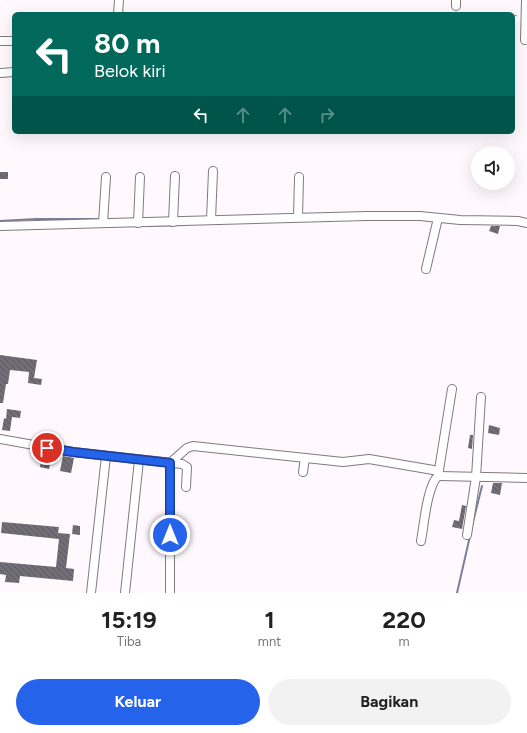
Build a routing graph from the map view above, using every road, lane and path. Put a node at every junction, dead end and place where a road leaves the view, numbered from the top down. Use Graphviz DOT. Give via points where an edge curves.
graph roads {
  1 [pos="119,0"];
  2 [pos="526,0"];
  3 [pos="118,12"];
  4 [pos="526,40"];
  5 [pos="0,41"];
  6 [pos="12,41"];
  7 [pos="12,72"];
  8 [pos="0,73"];
  9 [pos="213,171"];
  10 [pos="175,176"];
  11 [pos="106,177"];
  12 [pos="140,177"];
  13 [pos="299,178"];
  14 [pos="298,217"];
  15 [pos="438,218"];
  16 [pos="211,220"];
  17 [pos="173,222"];
  18 [pos="138,223"];
  19 [pos="527,223"];
  20 [pos="103,224"];
  21 [pos="0,226"];
  22 [pos="426,269"];
  23 [pos="452,389"];
  24 [pos="481,397"];
  25 [pos="0,439"];
  26 [pos="106,456"];
  27 [pos="305,458"];
  28 [pos="139,460"];
  29 [pos="170,463"];
  30 [pos="303,472"];
  31 [pos="438,473"];
  32 [pos="476,477"];
  33 [pos="527,478"];
  34 [pos="186,487"];
  35 [pos="467,534"];
  36 [pos="421,541"];
  37 [pos="91,593"];
  38 [pos="125,593"];
  39 [pos="170,593"];
  1 -- 3 [label="street"];
  2 -- 4 [label="street"];
  5 -- 6 [label="street"];
  7 -- 8 [label="street"];
  9 -- 16 [label="street"];
  10 -- 17 [label="street"];
  11 -- 20 [label="street"];
  12 -- 18 [label="street"];
  13 -- 14 [label="street"];
  14 -- 15 [label="street"];
  14 -- 16 [label="street"];
  15 -- 19 [label="street"];
  15 -- 22 [label="street"];
  16 -- 17 [label="street"];
  17 -- 18 [label="street"];
  18 -- 20 [label="street"];
  20 -- 21 [label="street"];
  23 -- 31 [label="street"];
  24 -- 32 [label="street"];
  25 -- 26 [label="street"];
  26 -- 28 [label="street"];
  26 -- 37 [label="street"];
  27 -- 29 [label="street" via="193,446"];
  27 -- 30 [label="street"];
  27 -- 31 [label="street" via="349,462 369,459"];
  28 -- 29 [label="street"];
  28 -- 38 [label="street"];
  29 -- 34 [label="street" via="187,467"];
  29 -- 39 [label="street"];
  31 -- 32 [label="street"];
  31 -- 36 [label="street" via="430,489"];
  32 -- 33 [label="street"];
  32 -- 35 [label="street"];
}
